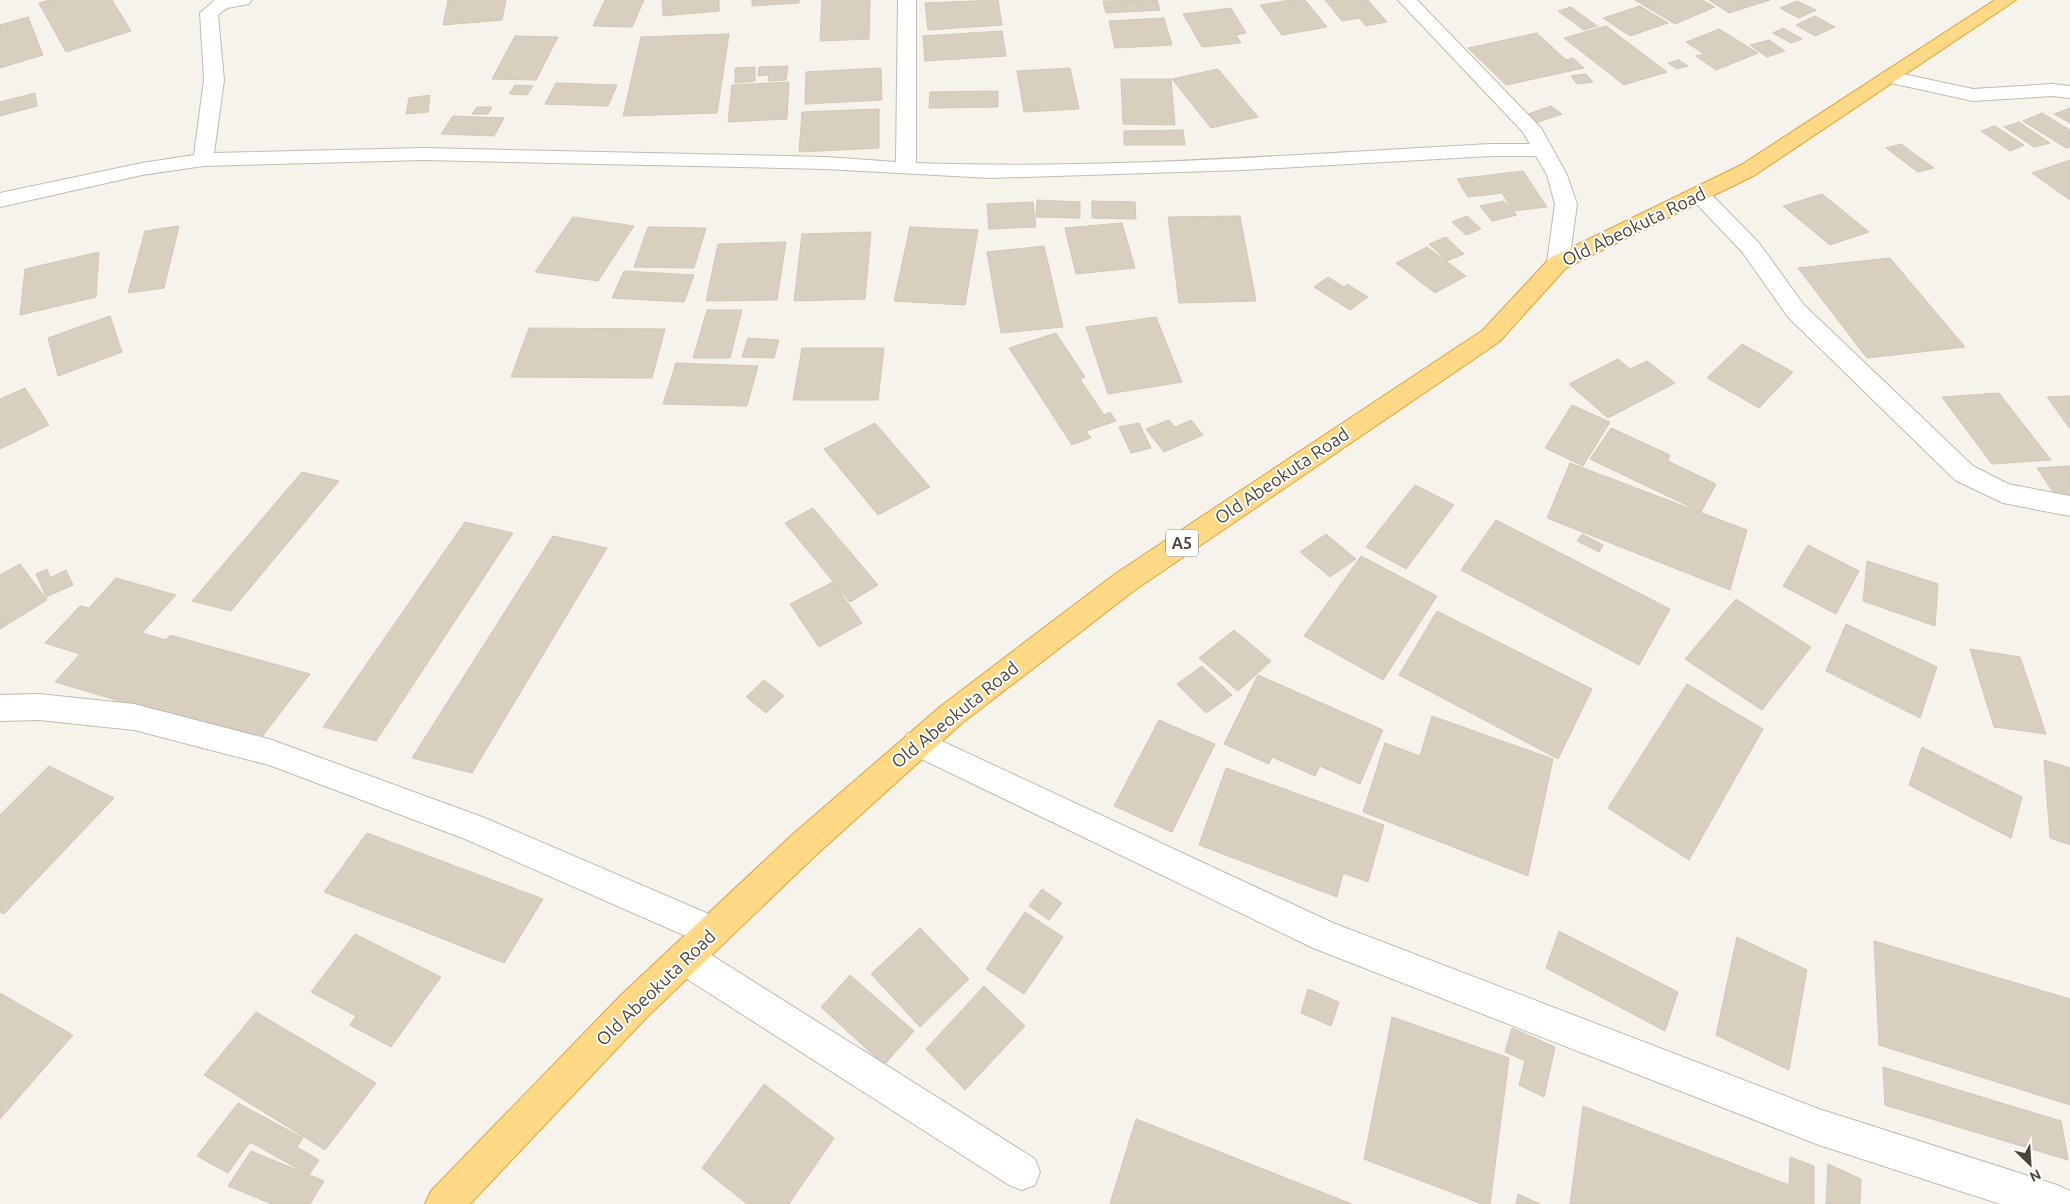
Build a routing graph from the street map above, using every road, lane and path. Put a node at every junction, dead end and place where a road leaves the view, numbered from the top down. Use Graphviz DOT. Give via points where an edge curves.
graph roads {
  1 [pos="243,0"];
  2 [pos="907,0"];
  3 [pos="1407,0"];
  4 [pos="2007,0"];
  5 [pos="1889,77"];
  6 [pos="2070,92"];
  7 [pos="1543,150"];
  8 [pos="203,160"];
  9 [pos="906,169"];
  10 [pos="1700,194"];
  11 [pos="0,200"];
  12 [pos="1558,263"];
  13 [pos="2070,506"];
  14 [pos="0,708"];
  15 [pos="918,743"];
  16 [pos="713,932"];
  17 [pos="685,958"];
  18 [pos="1022,1172"];
  19 [pos="444,1204"];
  20 [pos="2057,1204"];
  1 -- 8 [label="street" via="221,4 209,13 214,80"];
  2 -- 9 [label="street"];
  3 -- 7 [label="street" via="1531,128"];
  4 -- 5 [label="highway, Old Abeokuta Road / A5"];
  5 -- 6 [label="street" via="1973,95 2052,90"];
  5 -- 10 [label="highway, Old Abeokuta Road / A5" via="1748,170"];
  7 -- 9 [label="street" via="1243,164 1000,171"];
  7 -- 12 [label="street" via="1557,175 1566,204"];
  8 -- 9 [label="street" via="424,154 826,163"];
  8 -- 11 [label="street" via="142,169"];
  10 -- 12 [label="highway, Old Abeokuta Road / A5"];
  10 -- 13 [label="street" via="1751,248 1796,310 1964,473 2003,493"];
  12 -- 15 [label="highway, Old Abeokuta Road / A5" via="1490,336 1125,582"];
  14 -- 16 [label="street" via="39,707 134,717 269,752 474,828"];
  15 -- 16 [label="highway, Old Abeokuta Road / A5"];
  15 -- 20 [label="street" via="1325,936 1819,1127"];
  16 -- 17 [label="highway, Old Abeokuta Road / A5"];
  17 -- 18 [label="street"];
  17 -- 19 [label="highway, Old Abeokuta Road / A5" via="633,1007"];
}
